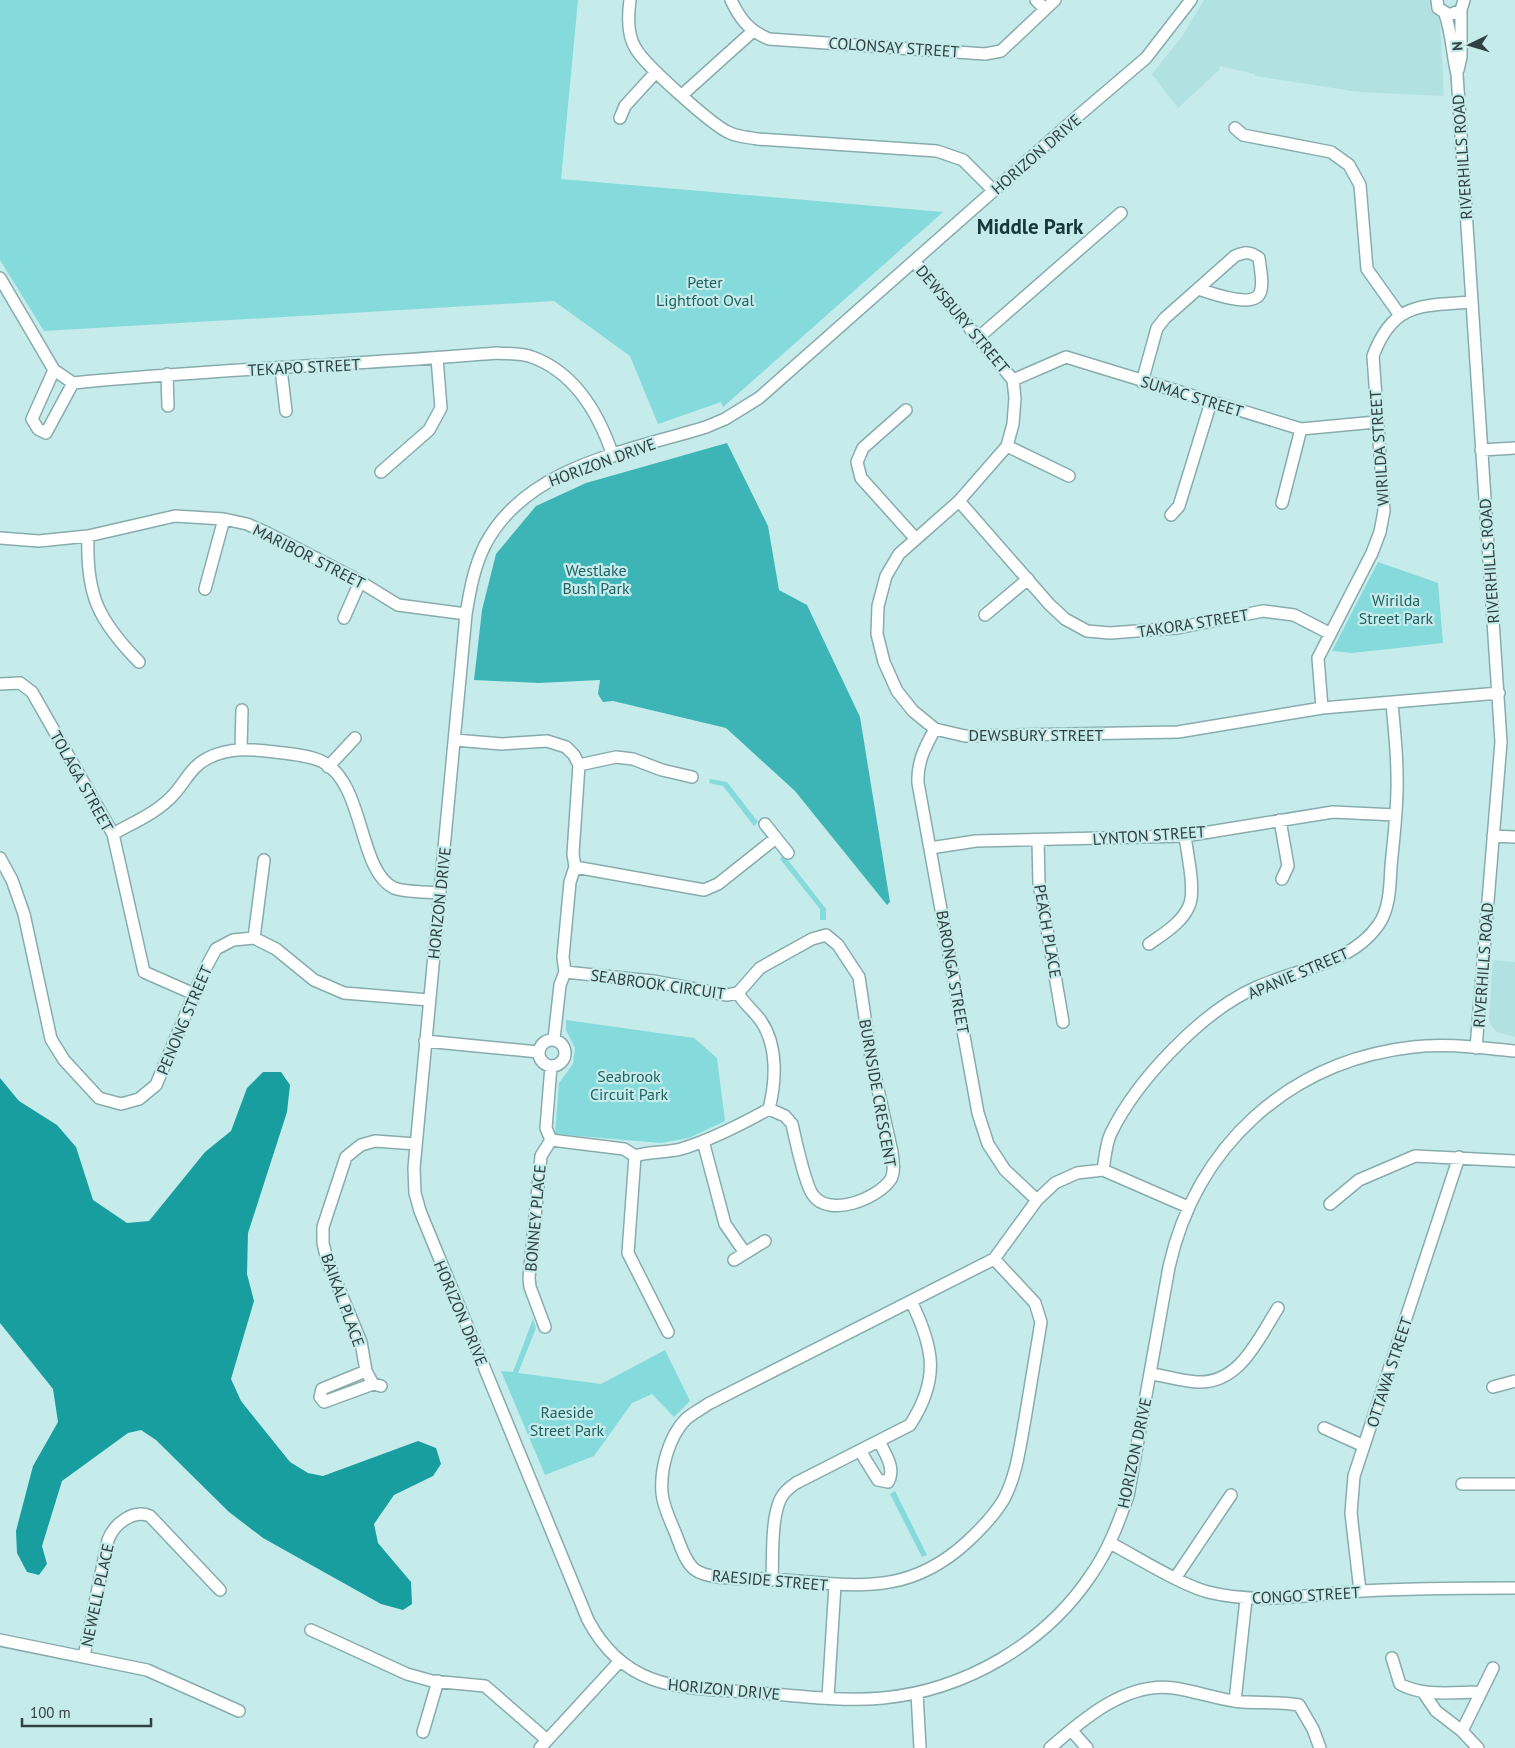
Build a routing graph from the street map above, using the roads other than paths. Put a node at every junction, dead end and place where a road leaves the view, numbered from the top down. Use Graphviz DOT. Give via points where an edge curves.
graph roads {
  1 [pos="630,0"];
  2 [pos="731,0"];
  3 [pos="1036,0"];
  4 [pos="1055,0"];
  5 [pos="1436,0"];
  6 [pos="1187,3"];
  7 [pos="1462,5"];
  8 [pos="1045,9"];
  9 [pos="1445,14"];
  10 [pos="752,32"];
  11 [pos="656,72"];
  12 [pos="1457,74"];
  13 [pos="682,95"];
  14 [pos="620,118"];
  15 [pos="1234,128"];
  16 [pos="994,191"];
  17 [pos="1122,213"];
  18 [pos="914,261"];
  19 [pos="0,278"];
  20 [pos="1198,289"];
  21 [pos="1472,302"];
  22 [pos="1399,314"];
  23 [pos="979,337"];
  24 [pos="437,358"];
  25 [pos="281,369"];
  26 [pos="54,370"];
  27 [pos="167,374"];
  28 [pos="1013,380"];
  29 [pos="1142,382"];
  30 [pos="73,384"];
  31 [pos="1211,402"];
  32 [pos="168,406"];
  33 [pos="906,410"];
  34 [pos="286,411"];
  35 [pos="1376,422"];
  36 [pos="1301,429"];
  37 [pos="1007,446"];
  38 [pos="1515,448"];
  39 [pos="1481,450"];
  40 [pos="613,456"];
  41 [pos="381,472"];
  42 [pos="1069,476"];
  43 [pos="959,501"];
  44 [pos="1282,503"];
  45 [pos="1171,514"];
  46 [pos="224,519"];
  47 [pos="88,536"];
  48 [pos="0,538"];
  49 [pos="915,538"];
  50 [pos="1028,579"];
  51 [pos="360,582"];
  52 [pos="205,589"];
  53 [pos="466,614"];
  54 [pos="985,616"];
  55 [pos="344,618"];
  56 [pos="1329,633"];
  57 [pos="139,662"];
  58 [pos="0,684"];
  59 [pos="1499,693"];
  60 [pos="1392,703"];
  61 [pos="1322,708"];
  62 [pos="242,710"];
  63 [pos="935,729"];
  64 [pos="355,738"];
  65 [pos="455,740"];
  66 [pos="241,749"];
  67 [pos="579,765"];
  68 [pos="328,767"];
  69 [pos="692,777"];
  70 [pos="1396,815"];
  71 [pos="1280,820"];
  72 [pos="765,824"];
  73 [pos="112,834"];
  74 [pos="1185,836"];
  75 [pos="1492,836"];
  76 [pos="1515,837"];
  77 [pos="776,838"];
  78 [pos="1038,840"];
  79 [pos="930,848"];
  80 [pos="788,852"];
  81 [pos="0,858"];
  82 [pos="264,860"];
  83 [pos="576,867"];
  84 [pos="1282,879"];
  85 [pos="439,893"];
  86 [pos="254,938"];
  87 [pos="1149,944"];
  88 [pos="565,972"];
  89 [pos="194,994"];
  90 [pos="738,994"];
  91 [pos="429,1000"];
  92 [pos="1063,1022"];
  93 [pos="554,1039"];
  94 [pos="425,1041"];
  95 [pos="1476,1048"];
  96 [pos="1515,1051"];
  97 [pos="539,1052"];
  98 [pos="551,1066"];
  99 [pos="770,1109"];
  100 [pos="550,1140"];
  101 [pos="703,1140"];
  102 [pos="416,1144"];
  103 [pos="635,1156"];
  104 [pos="1459,1157"];
  105 [pos="1515,1162"];
  106 [pos="1103,1170"];
  107 [pos="1037,1200"];
  108 [pos="1330,1204"];
  109 [pos="1188,1207"];
  110 [pos="765,1241"];
  111 [pos="745,1253"];
  112 [pos="994,1259"];
  113 [pos="734,1260"];
  114 [pos="911,1301"];
  115 [pos="1278,1308"];
  116 [pos="545,1326"];
  117 [pos="668,1332"];
  118 [pos="366,1370"];
  119 [pos="1151,1374"];
  120 [pos="1515,1381"];
  121 [pos="1494,1387"];
  122 [pos="1324,1428"];
  123 [pos="879,1441"];
  124 [pos="1364,1446"];
  125 [pos="860,1451"];
  126 [pos="1462,1484"];
  127 [pos="1515,1484"];
  128 [pos="1231,1495"];
  129 [pos="1110,1543"];
  130 [pos="1176,1577"];
  131 [pos="772,1580"];
  132 [pos="835,1585"];
  133 [pos="1515,1588"];
  134 [pos="220,1590"];
  135 [pos="1360,1592"];
  136 [pos="1246,1599"];
  137 [pos="311,1630"];
  138 [pos="0,1640"];
  139 [pos="84,1656"];
  140 [pos="1392,1658"];
  141 [pos="619,1662"];
  142 [pos="1493,1668"];
  143 [pos="438,1681"];
  144 [pos="1423,1692"];
  145 [pos="1481,1692"];
  146 [pos="917,1693"];
  147 [pos="828,1697"];
  148 [pos="1234,1701"];
  149 [pos="239,1711"];
  150 [pos="1071,1730"];
  151 [pos="423,1732"];
  152 [pos="1462,1732"];
  153 [pos="544,1744"];
  154 [pos="920,1748"];
  155 [pos="1050,1748"];
  156 [pos="1086,1748"];
  157 [pos="1320,1748"];
  158 [pos="1478,1748"];
  1 -- 11 [label="street" via="629,29 635,48"];
  2 -- 10 [label="street"];
  3 -- 8 [label="street"];
  4 -- 8 [label="street, COLONSAY STREET"];
  5 -- 9 [label="street, RIVERHILLS ROAD" via="1438,8"];
  6 -- 16 [label="street, HORIZON DRIVE" via="1146,58"];
  7 -- 9 [label="street" via="1454,15"];
  7 -- 12 [label="street, RIVERHILLS ROAD" via="1461,57"];
  8 -- 10 [label="street, COLONSAY STREET" via="1002,51 985,54 768,39"];
  9 -- 12 [label="street, RIVERHILLS ROAD" via="1452,35"];
  10 -- 13 [label="street"];
  11 -- 13 [label="street"];
  11 -- 14 [label="street" via="625,106"];
  12 -- 21 [label="street, RIVERHILLS ROAD"];
  13 -- 16 [label="street" via="707,118 730,133 756,139 937,151 963,160"];
  15 -- 22 [label="street" via="1243,135 1331,152 1349,165 1360,185 1367,269"];
  16 -- 18 [label="street, HORIZON DRIVE"];
  17 -- 23 [label="street"];
  18 -- 23 [label="street, DEWSBURY STREET"];
  18 -- 40 [label="street, HORIZON DRIVE" via="774,386 743,409 706,427"];
  19 -- 26 [label="street"];
  20 -- 20 [label="street" via="1234,256 1243,252 1259,258 1262,287 1255,300 1246,302"];
  20 -- 29 [label="street" via="1158,328"];
  21 -- 22 [label="street" via="1430,306"];
  21 -- 39 [label="street, RIVERHILLS ROAD"];
  22 -- 35 [label="street, WIRILDA STREET" via="1379,339 1373,356"];
  23 -- 28 [label="street, DEWSBURY STREET"];
  24 -- 25 [label="street, TEKAPO STREET"];
  24 -- 40 [label="street, TEKAPO STREET" via="497,353 531,356 563,375 587,399"];
  24 -- 41 [label="street" via="441,408 429,430"];
  25 -- 27 [label="street, TEKAPO STREET"];
  25 -- 34 [label="street"];
  26 -- 30 [label="street"];
  26 -- 30 [label="street" via="32,419 38,429 46,433"];
  27 -- 30 [label="street, TEKAPO STREET"];
  27 -- 32 [label="street"];
  28 -- 29 [label="street, SUMAC STREET" via="1066,357"];
  28 -- 37 [label="street, DEWSBURY STREET" via="1013,424"];
  29 -- 31 [label="street, SUMAC STREET"];
  31 -- 36 [label="street, SUMAC STREET"];
  31 -- 45 [label="street" via="1179,506"];
  33 -- 49 [label="street" via="863,448 857,462 862,478"];
  35 -- 36 [label="street, SUMAC STREET"];
  35 -- 56 [label="street, WIRILDA STREET" via="1384,511 1380,532"];
  36 -- 44 [label="street"];
  37 -- 42 [label="street"];
  37 -- 43 [label="street, DEWSBURY STREET"];
  38 -- 39 [label="street"];
  39 -- 59 [label="street, RIVERHILLS ROAD"];
  40 -- 53 [label="street, HORIZON DRIVE" via="548,480 508,512 480,558"];
  43 -- 49 [label="street, DEWSBURY STREET"];
  43 -- 50 [label="street, TAKORA STREET"];
  46 -- 47 [label="street, MARIBOR STREET" via="175,516"];
  46 -- 51 [label="street, MARIBOR STREET" via="247,524"];
  46 -- 52 [label="street"];
  47 -- 48 [label="street, MARIBOR STREET" via="39,541"];
  47 -- 57 [label="street" via="87,565 94,603 114,636"];
  49 -- 63 [label="street, DEWSBURY STREET" via="899,554 886,576 878,606 877,634 884,662 897,691"];
  50 -- 54 [label="street"];
  50 -- 56 [label="street, TAKORA STREET" via="1065,619 1087,631 1146,632 1263,611 1294,615"];
  51 -- 53 [label="street, MARIBOR STREET" via="398,605"];
  51 -- 55 [label="street"];
  53 -- 65 [label="street, HORIZON DRIVE"];
  56 -- 61 [label="street, WIRILDA STREET" via="1318,658"];
  58 -- 73 [label="street, TOLAGA STREET" via="20,683 32,692"];
  59 -- 60 [label="street, DEWSBURY STREET"];
  59 -- 75 [label="street, RIVERHILLS ROAD" via="1501,742"];
  60 -- 61 [label="street, DEWSBURY STREET"];
  60 -- 70 [label="street, APANIE STREET"];
  61 -- 63 [label="street, DEWSBURY STREET" via="1178,732 965,736"];
  62 -- 66 [label="street"];
  63 -- 79 [label="street, BARONGA STREET" via="921,754 917,771"];
  64 -- 68 [label="street"];
  65 -- 67 [label="street" via="502,744 547,741 566,747"];
  65 -- 85 [label="street, HORIZON DRIVE"];
  66 -- 68 [label="street" via="299,756 323,762"];
  66 -- 73 [label="street" via="227,750 207,758 191,769 175,793 157,810"];
  67 -- 69 [label="street" via="616,757"];
  67 -- 83 [label="street" via="573,854"];
  68 -- 85 [label="street" via="347,790 378,874 394,888"];
  70 -- 71 [label="street, LYNTON STREET" via="1332,812"];
  70 -- 106 [label="street, APANIE STREET" via="1388,898 1380,923 1361,945 1338,958 1255,988 1205,1020 1163,1059 1133,1097 1110,1134"];
  71 -- 74 [label="street, LYNTON STREET"];
  71 -- 84 [label="street" via="1288,866"];
  72 -- 77 [label="street"];
  73 -- 89 [label="street, TOLAGA STREET" via="144,972"];
  74 -- 78 [label="street, LYNTON STREET"];
  74 -- 87 [label="street" via="1190,906 1179,921"];
  75 -- 76 [label="street"];
  75 -- 95 [label="street, RIVERHILLS ROAD"];
  77 -- 80 [label="street"];
  77 -- 83 [label="street" via="718,884 704,890"];
  78 -- 79 [label="street, LYNTON STREET" via="976,841"];
  78 -- 92 [label="street, PEACH PLACE" via="1038,883"];
  79 -- 107 [label="street, BARONGA STREET" via="978,1113 988,1144 1005,1170"];
  81 -- 89 [label="street, PENONG STREET" via="24,914 51,1039 64,1060 99,1098 121,1104 139,1099 156,1085"];
  82 -- 86 [label="street"];
  83 -- 88 [label="street" via="570,882 563,957"];
  85 -- 91 [label="street, HORIZON DRIVE"];
  86 -- 89 [label="street, PENONG STREET" via="233,940 216,949"];
  86 -- 91 [label="street" via="276,949 314,980 332,989 344,993"];
  88 -- 90 [label="street, SEABROOK CIRCUIT"];
  88 -- 93 [label="street" via="560,985"];
  90 -- 99 [label="street, SEABROOK CIRCUIT" via="761,1021 771,1043 775,1070"];
  90 -- 99 [label="street, BURNSIDE CRESCENT" via="760,968 812,939 826,935 838,945 859,977 871,1058 892,1152 892,1178 883,1188 849,1205 836,1207 820,1203 811,1194 792,1124 785,1116"];
  91 -- 94 [label="street, HORIZON DRIVE"];
  93 -- 97 [label="street" via="543,1042"];
  93 -- 98 [label="street" via="562,1044 565,1054 560,1063"];
  94 -- 97 [label="street"];
  94 -- 102 [label="street, HORIZON DRIVE"];
  95 -- 96 [label="street, HORIZON DRIVE"];
  95 -- 109 [label="street, HORIZON DRIVE" via="1441,1045 1387,1050 1337,1065 1303,1081 1276,1099 1232,1138"];
  97 -- 98 [label="street" via="540,1060"];
  98 -- 100 [label="street" via="546,1128"];
  99 -- 101 [label="street"];
  100 -- 103 [label="street" via="624,1149"];
  100 -- 116 [label="street, BONNEY PLACE" via="540,1156 529,1278"];
  101 -- 103 [label="street" via="679,1149"];
  101 -- 111 [label="street" via="725,1224"];
  102 -- 118 [label="street, BAIKAL PLACE" via="375,1141 361,1145 346,1157 323,1227 322,1243 327,1260 361,1342"];
  102 -- 141 [label="street, HORIZON DRIVE" via="415,1192 429,1235 588,1620 601,1642"];
  103 -- 117 [label="street" via="628,1253"];
  104 -- 105 [label="street"];
  104 -- 108 [label="street" via="1415,1156 1359,1180"];
  104 -- 124 [label="street, OTTAWA STREET"];
  106 -- 107 [label="street, RAESIDE STREET" via="1077,1173 1055,1183"];
  106 -- 109 [label="street"];
  107 -- 112 [label="street, RAESIDE STREET"];
  109 -- 119 [label="street, HORIZON DRIVE" via="1172,1251"];
  110 -- 111 [label="street"];
  111 -- 113 [label="street"];
  112 -- 114 [label="street, RAESIDE STREET"];
  112 -- 132 [label="street, RAESIDE STREET" via="1035,1303 1041,1322 1016,1469 1004,1498 986,1525 932,1568 889,1584"];
  114 -- 123 [label="street" via="924,1327 931,1355 928,1387 910,1425"];
  114 -- 131 [label="street, RAESIDE STREET" via="708,1404 686,1420 670,1446 663,1471 662,1494 667,1513 690,1563 703,1574 716,1577"];
  115 -- 119 [label="street" via="1244,1361 1221,1379 1195,1382"];
  118 -- 118 [label="street, BAIKAL PLACE" via="377,1385 332,1401 324,1402 320,1397 322,1389"];
  119 -- 129 [label="street, HORIZON DRIVE" via="1128,1496"];
  120 -- 121 [label="street"];
  122 -- 124 [label="street"];
  123 -- 125 [label="street"];
  123 -- 125 [label="street" via="891,1469 888,1482 878,1480"];
  124 -- 135 [label="street, OTTAWA STREET" via="1354,1476 1351,1513"];
  125 -- 131 [label="street" via="796,1482 780,1499 776,1513"];
  126 -- 127 [label="street"];
  128 -- 130 [label="street"];
  129 -- 130 [label="street, CONGO STREET"];
  129 -- 146 [label="street, HORIZON DRIVE" via="1091,1576 1069,1603 1024,1644 966,1678"];
  130 -- 136 [label="street, CONGO STREET" via="1206,1592"];
  131 -- 132 [label="street, RAESIDE STREET"];
  132 -- 147 [label="street"];
  133 -- 135 [label="street, CONGO STREET"];
  134 -- 139 [label="street, NEWELL PLACE" via="150,1516 142,1512 132,1514 111,1532 108,1540"];
  135 -- 136 [label="street, CONGO STREET"];
  136 -- 148 [label="street"];
  137 -- 143 [label="street" via="407,1674"];
  138 -- 139 [label="street"];
  139 -- 149 [label="street" via="147,1670"];
  140 -- 144 [label="street" via="1400,1684"];
  141 -- 147 [label="street, HORIZON DRIVE" via="645,1678 674,1686"];
  141 -- 153 [label="street"];
  142 -- 145 [label="street"];
  143 -- 151 [label="street"];
  143 -- 153 [label="street" via="485,1686"];
  144 -- 145 [label="street"];
  144 -- 152 [label="street" via="1436,1711"];
  145 -- 152 [label="street"];
  146 -- 147 [label="street, HORIZON DRIVE" via="882,1698"];
  146 -- 154 [label="street"];
  148 -- 150 [label="street" via="1172,1688 1142,1690 1118,1698"];
  148 -- 157 [label="street" via="1299,1705"];
  150 -- 155 [label="street"];
  150 -- 156 [label="street"];
  152 -- 158 [label="street"];
}
